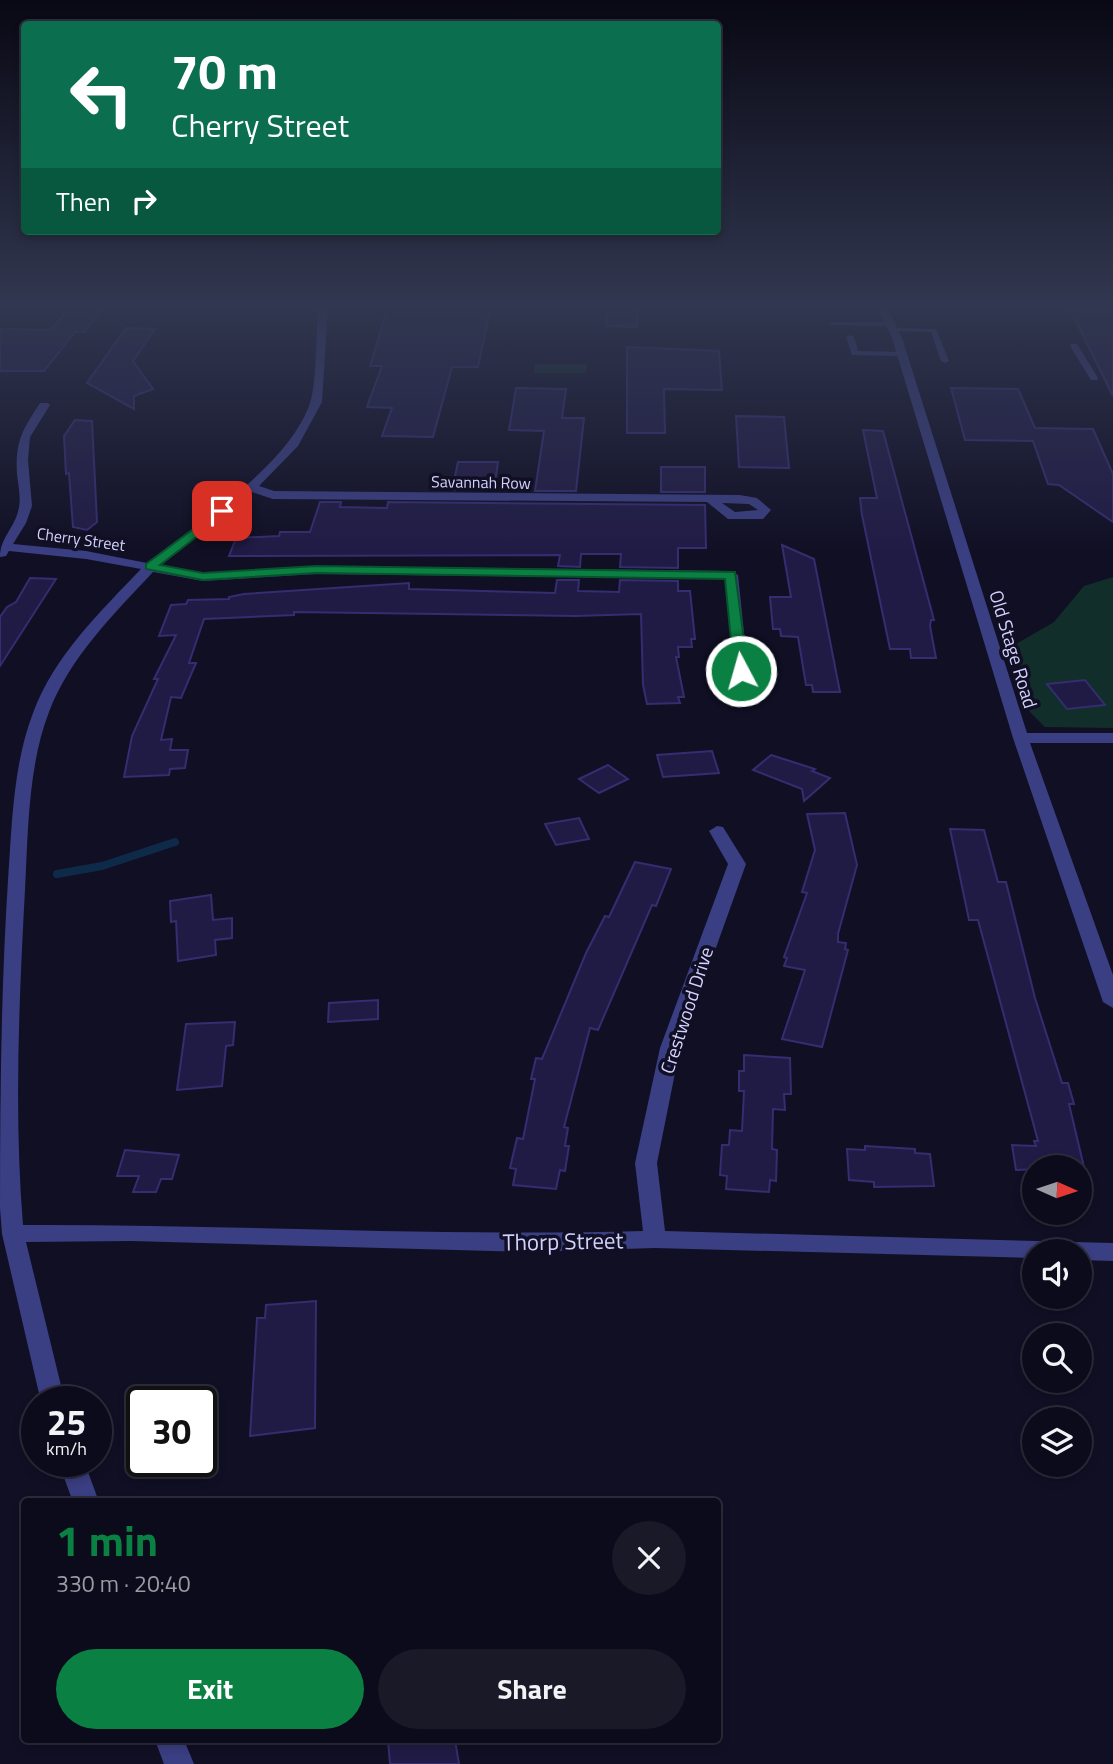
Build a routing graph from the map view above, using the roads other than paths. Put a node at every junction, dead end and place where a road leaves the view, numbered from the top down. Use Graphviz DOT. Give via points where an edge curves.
graph roads {
  1 [pos="316,389"];
  2 [pos="913,389"];
  3 [pos="44,405"];
  4 [pos="251,487"];
  5 [pos="712,501"];
  6 [pos="2,549"];
  7 [pos="150,567"];
  8 [pos="741,671"];
  9 [pos="1021,738"];
  10 [pos="1113,738"];
  11 [pos="717,831"];
  12 [pos="1104,950"];
  13 [pos="1113,1002"];
  14 [pos="13,1234"];
  15 [pos="655,1239"];
  16 [pos="1113,1252"];
  17 [pos="49,1386"];
  18 [pos="77,1477"];
  19 [pos="85,1498"];
  20 [pos="171,1743"];
  21 [pos="179,1764"];
  1 -- 4 [label="street" via="311,415 294,444"];
  2 -- 9 [label="street, Old Stage Road"];
  3 -- 6 [label="street" via="24,437 26,506"];
  4 -- 5 [label="street, Savannah Row" via="273,495"];
  4 -- 7 [label="street"];
  6 -- 7 [label="street, Cherry Street"];
  7 -- 8 [label="street, Cherry Street" via="203,577 316,570 731,575"];
  7 -- 14 [label="street" via="68,661 41,712 22,796 12,961 8,1172"];
  9 -- 10 [label="street"];
  9 -- 12 [label="street, Old Stage Road"];
  11 -- 15 [label="street, Crestwood Drive" via="737,864 670,1048 646,1163"];
  12 -- 13 [label="street, Old Stage Road"];
  14 -- 15 [label="street, Thorp Street" via="529,1243"];
  14 -- 17 [label="street"];
  15 -- 16 [label="street, Thorp Street"];
  18 -- 19 [label="street"];
  20 -- 21 [label="street"];
}
